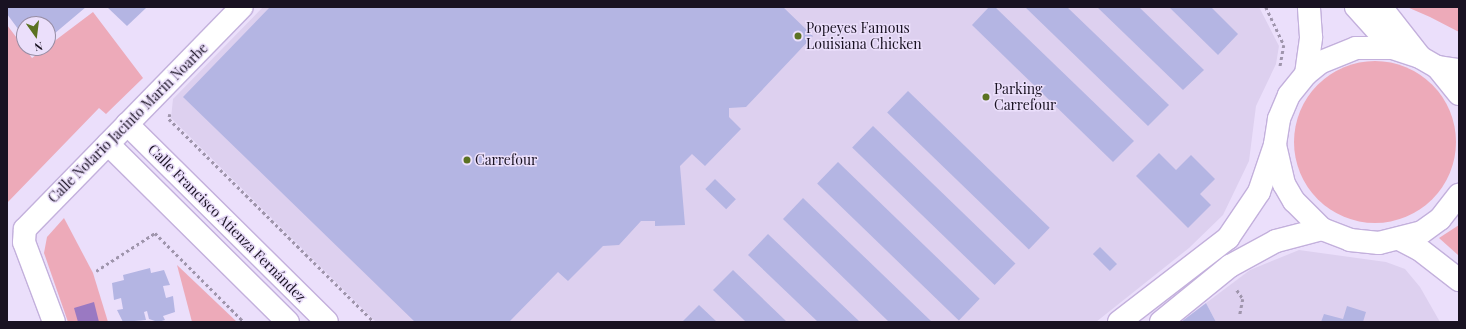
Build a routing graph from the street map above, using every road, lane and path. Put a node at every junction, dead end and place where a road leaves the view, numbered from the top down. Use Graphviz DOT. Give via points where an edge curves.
graph roads {
  1 [pos="242,7"];
  2 [pos="1266,7"];
  3 [pos="1309,7"];
  4 [pos="1356,7"];
  5 [pos="1381,7"];
  6 [pos="1394,48"];
  7 [pos="1428,62"];
  8 [pos="1459,70"];
  9 [pos="1306,74"];
  10 [pos="1277,76"];
  11 [pos="1459,94"];
  12 [pos="127,124"];
  13 [pos="180,130"];
  14 [pos="108,144"];
  15 [pos="1276,145"];
  16 [pos="1459,195"];
  17 [pos="1322,229"];
  18 [pos="1401,240"];
  19 [pos="96,271"];
  20 [pos="1459,280"];
  21 [pos="1230,286"];
  22 [pos="1240,315"];
  23 [pos="54,322"];
  24 [pos="244,322"];
  25 [pos="288,322"];
  26 [pos="327,322"];
  27 [pos="374,322"];
  28 [pos="1119,322"];
  29 [pos="1161,322"];
  1 -- 12 [label="street, Calle Notario Jacinto Marín Noarbe"];
  2 -- 10 [label="path" via="1284,44"];
  3 -- 9 [label="street" via="1311,37"];
  4 -- 6 [label="street"];
  5 -- 7 [label="street"];
  6 -- 7 [label="street"];
  6 -- 9 [label="street" via="1356,48 1321,62"];
  7 -- 8 [label="street"];
  7 -- 11 [label="street"];
  9 -- 15 [label="street" via="1289,95 1279,119"];
  12 -- 14 [label="street, Calle Notario Jacinto Marín Noarbe"];
  12 -- 26 [label="street, Calle Francisco Atienza Fernández"];
  13 -- 27 [label="path"];
  14 -- 23 [label="street, Calle Notario Jacinto Marín Noarbe" via="24,229 24,242"];
  14 -- 25 [label="street, Calle Francisco Atienza Fernández"];
  15 -- 17 [label="street" via="1278,165 1287,190 1307,217"];
  15 -- 28 [label="street" via="1259,192 1228,238"];
  16 -- 18 [label="street" via="1440,219"];
  17 -- 18 [label="street" via="1350,240 1380,243"];
  17 -- 29 [label="street" via="1276,241 1230,266"];
  18 -- 20 [label="street" via="1419,249"];
  19 -- 24 [label="path" via="155,233"];
  21 -- 22 [label="path" via="1243,299"];
}
